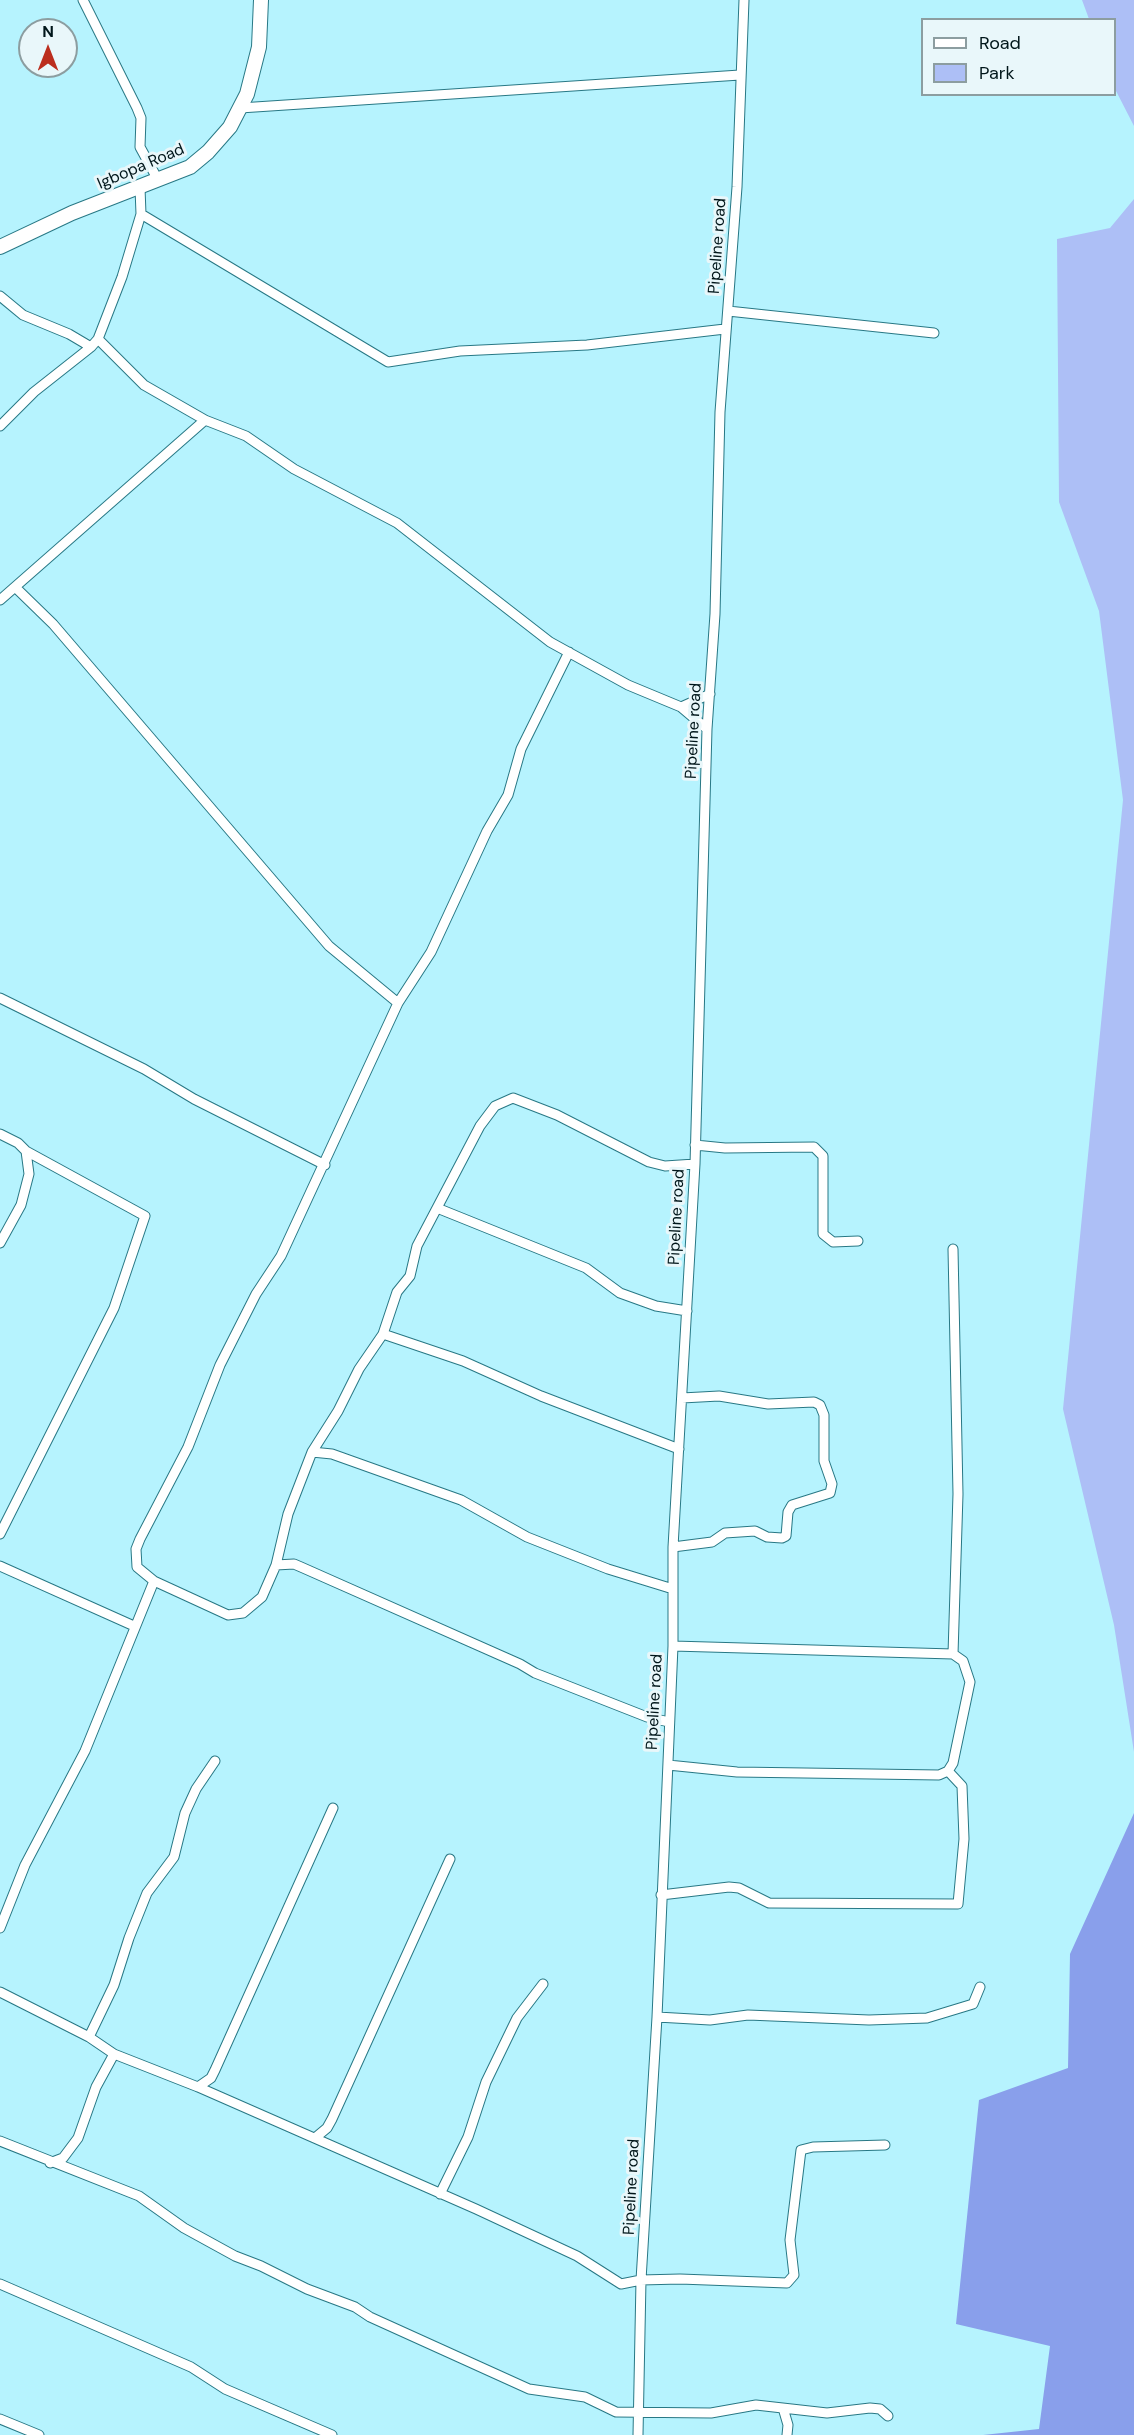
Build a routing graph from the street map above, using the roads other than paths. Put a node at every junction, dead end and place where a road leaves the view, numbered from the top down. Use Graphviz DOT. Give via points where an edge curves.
graph roads {
  1 [pos="83,0"];
  2 [pos="261,0"];
  3 [pos="744,0"];
  4 [pos="740,75"];
  5 [pos="240,108"];
  6 [pos="159,180"];
  7 [pos="140,188"];
  8 [pos="141,214"];
  9 [pos="0,247"];
  10 [pos="0,296"];
  11 [pos="728,311"];
  12 [pos="725,329"];
  13 [pos="934,333"];
  14 [pos="98,339"];
  15 [pos="91,347"];
  16 [pos="205,420"];
  17 [pos="0,426"];
  18 [pos="15,587"];
  19 [pos="0,600"];
  20 [pos="569,652"];
  21 [pos="710,694"];
  22 [pos="681,707"];
  23 [pos="707,729"];
  24 [pos="0,998"];
  25 [pos="398,1003"];
  26 [pos="0,1134"];
  27 [pos="695,1145"];
  28 [pos="26,1151"];
  29 [pos="695,1164"];
  30 [pos="325,1165"];
  31 [pos="437,1208"];
  32 [pos="858,1241"];
  33 [pos="0,1243"];
  34 [pos="953,1249"];
  35 [pos="687,1311"];
  36 [pos="383,1334"];
  37 [pos="682,1398"];
  38 [pos="679,1449"];
  39 [pos="312,1452"];
  40 [pos="0,1534"];
  41 [pos="673,1547"];
  42 [pos="276,1565"];
  43 [pos="0,1566"];
  44 [pos="154,1581"];
  45 [pos="673,1589"];
  46 [pos="134,1626"];
  47 [pos="673,1646"];
  48 [pos="953,1654"];
  49 [pos="669,1722"];
  50 [pos="215,1761"];
  51 [pos="668,1765"];
  52 [pos="948,1771"];
  53 [pos="333,1808"];
  54 [pos="450,1859"];
  55 [pos="661,1895"];
  56 [pos="0,1928"];
  57 [pos="543,1984"];
  58 [pos="980,1987"];
  59 [pos="0,1992"];
  60 [pos="657,2017"];
  61 [pos="88,2037"];
  62 [pos="114,2054"];
  63 [pos="198,2087"];
  64 [pos="315,2138"];
  65 [pos="0,2141"];
  66 [pos="885,2145"];
  67 [pos="50,2163"];
  68 [pos="440,2194"];
  69 [pos="642,2280"];
  70 [pos="0,2284"];
  71 [pos="638,2388"];
  72 [pos="783,2408"];
  73 [pos="626,2412"];
  74 [pos="638,2413"];
  75 [pos="888,2416"];
  76 [pos="0,2419"];
  77 [pos="39,2435"];
  78 [pos="332,2435"];
  79 [pos="638,2435"];
  80 [pos="787,2435"];
  1 -- 6 [label="street" via="138,108 140,147"];
  2 -- 5 [label="street, Igbopa Road" via="260,47"];
  3 -- 4 [label="street, Pipeline road"];
  4 -- 5 [label="street"];
  4 -- 11 [label="street, Pipeline road"];
  5 -- 6 [label="street, Igbopa Road" via="230,127 208,152 190,167"];
  6 -- 7 [label="street, Igbopa Road"];
  7 -- 8 [label="street"];
  7 -- 9 [label="street, Igbopa Road" via="72,213"];
  8 -- 12 [label="street" via="388,362 460,351 587,345"];
  8 -- 14 [label="street"];
  10 -- 15 [label="street" via="23,315"];
  11 -- 12 [label="street, Pipeline road"];
  11 -- 13 [label="street"];
  12 -- 21 [label="street, Pipeline road"];
  14 -- 15 [label="street"];
  14 -- 16 [label="street" via="144,385"];
  15 -- 17 [label="street" via="34,392"];
  16 -- 18 [label="street"];
  16 -- 20 [label="street" via="246,436 294,469 396,523"];
  18 -- 19 [label="street"];
  18 -- 25 [label="street" via="53,624 329,946"];
  20 -- 22 [label="street" via="628,685"];
  20 -- 25 [label="street" via="521,749 508,795 487,831 431,952"];
  21 -- 22 [label="street"];
  21 -- 23 [label="street, Pipeline road"];
  22 -- 23 [label="street"];
  23 -- 27 [label="street, Pipeline road"];
  24 -- 30 [label="street"];
  25 -- 30 [label="street"];
  26 -- 28 [label="street"];
  27 -- 29 [label="street, Pipeline road"];
  27 -- 32 [label="street" via="814,1146 823,1156 823,1234 833,1242"];
  28 -- 33 [label="street" via="26,1189"];
  28 -- 40 [label="street" via="146,1216 114,1308"];
  29 -- 31 [label="street" via="664,1166 649,1162 557,1115 513,1098 495,1106 480,1126"];
  29 -- 35 [label="street, Pipeline road"];
  30 -- 44 [label="street" via="282,1256 244,1316 188,1447 140,1539 137,1567"];
  31 -- 35 [label="street" via="586,1268 620,1293 656,1306"];
  31 -- 36 [label="street" via="417,1246 410,1276 397,1292"];
  34 -- 48 [label="street" via="958,1494"];
  35 -- 37 [label="street, Pipeline road"];
  36 -- 38 [label="street" via="463,1361"];
  36 -- 39 [label="street" via="358,1369 338,1412"];
  37 -- 38 [label="street, Pipeline road"];
  37 -- 41 [label="street" via="719,1396 768,1404 820,1405 824,1415 824,1461 832,1484 830,1493 792,1505 786,1536 782,1538 755,1531 725,1533 712,1542"];
  38 -- 41 [label="street, Pipeline road"];
  39 -- 42 [label="street" via="288,1515"];
  39 -- 45 [label="street" via="332,1454 461,1500 527,1537"];
  41 -- 45 [label="street, Pipeline road"];
  42 -- 44 [label="street" via="262,1597 235,1615"];
  42 -- 49 [label="street" via="302,1567 536,1673 647,1718"];
  43 -- 46 [label="street"];
  44 -- 46 [label="street"];
  45 -- 47 [label="street, Pipeline road"];
  46 -- 56 [label="street" via="125,1658 85,1751 25,1865"];
  47 -- 48 [label="street"];
  47 -- 49 [label="street, Pipeline road"];
  48 -- 52 [label="street" via="963,1661 970,1682 957,1749"];
  49 -- 51 [label="street, Pipeline road"];
  50 -- 61 [label="street" via="185,1813 174,1857 147,1893 114,1985"];
  51 -- 52 [label="street" via="737,1772 939,1775"];
  51 -- 55 [label="street, Pipeline road"];
  52 -- 55 [label="street" via="962,1786 964,1839 958,1904 769,1903 729,1887"];
  53 -- 63 [label="street" via="215,2070"];
  54 -- 64 [label="street" via="333,2119"];
  55 -- 60 [label="street, Pipeline road"];
  57 -- 68 [label="street" via="517,2018"];
  58 -- 60 [label="street" via="973,2004 927,2018"];
  59 -- 61 [label="street"];
  60 -- 69 [label="street, Pipeline road"];
  61 -- 62 [label="street"];
  62 -- 63 [label="street"];
  62 -- 67 [label="street" via="90,2102 78,2138 63,2158"];
  63 -- 64 [label="street"];
  64 -- 68 [label="street"];
  65 -- 67 [label="street"];
  66 -- 69 [label="street" via="801,2150 790,2240 794,2275 787,2283"];
  67 -- 73 [label="street" via="139,2196 184,2228 235,2256 355,2307 513,2383 542,2392 585,2397 611,2411"];
  68 -- 69 [label="street" via="559,2247 621,2284"];
  69 -- 71 [label="street, Pipeline road"];
  70 -- 78 [label="street" via="177,2361 225,2389"];
  71 -- 73 [label="street"];
  71 -- 74 [label="street, Pipeline road"];
  72 -- 74 [label="street" via="756,2405 711,2413"];
  72 -- 75 [label="street" via="827,2413 870,2408 880,2409"];
  72 -- 80 [label="street"];
  73 -- 74 [label="street"];
  74 -- 79 [label="street, Pipeline road"];
  76 -- 77 [label="street"];
}
